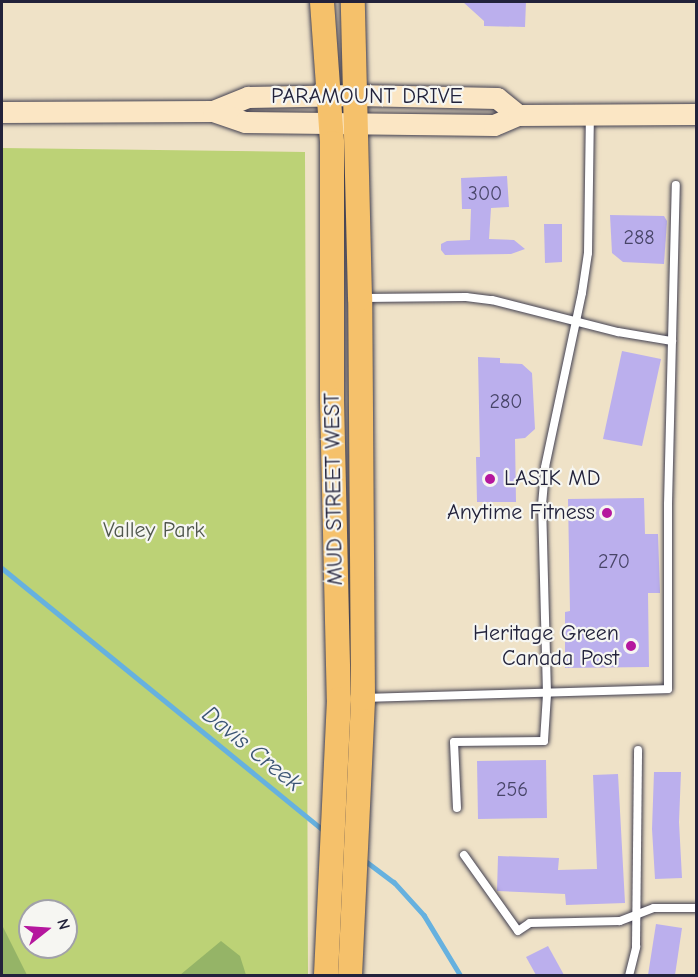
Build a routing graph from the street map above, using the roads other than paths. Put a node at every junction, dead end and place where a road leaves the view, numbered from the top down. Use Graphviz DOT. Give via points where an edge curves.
graph roads {
  1 [pos="322,2"];
  2 [pos="353,2"];
  3 [pos="328,95"];
  4 [pos="356,95"];
  5 [pos="213,111"];
  6 [pos="2,112"];
  7 [pos="696,114"];
  8 [pos="518,115"];
  9 [pos="590,115"];
  10 [pos="330,124"];
  11 [pos="357,125"];
  12 [pos="676,185"];
  13 [pos="360,298"];
  14 [pos="576,321"];
  15 [pos="672,341"];
  16 [pos="547,694"];
  17 [pos="363,698"];
  18 [pos="638,750"];
  19 [pos="457,808"];
  20 [pos="347,815"];
  21 [pos="464,855"];
  22 [pos="696,908"];
  23 [pos="637,915"];
  24 [pos="338,970"];
  25 [pos="629,975"];
  1 -- 3 [label="main road, MUD STREET WEST"];
  2 -- 4 [label="main road, MUD STREET WEST"];
  3 -- 4 [label="street, PARAMOUNT DRIVE"];
  3 -- 5 [label="street, PARAMOUNT DRIVE" via="248,97"];
  3 -- 10 [label="main road, MUD STREET WEST"];
  4 -- 8 [label="street, PARAMOUNT DRIVE" via="497,98"];
  4 -- 11 [label="main road, MUD STREET WEST"];
  5 -- 6 [label="street, PARAMOUNT DRIVE"];
  5 -- 10 [label="street, PARAMOUNT DRIVE" via="245,122"];
  7 -- 9 [label="street, PARAMOUNT DRIVE"];
  8 -- 9 [label="street, PARAMOUNT DRIVE"];
  8 -- 11 [label="street, PARAMOUNT DRIVE" via="494,126"];
  9 -- 14 [label="lane" via="588,253"];
  10 -- 11 [label="street, PARAMOUNT DRIVE"];
  10 -- 20 [label="main road, MUD STREET WEST" via="339,699"];
  11 -- 13 [label="main road, MUD STREET WEST"];
  12 -- 15 [label="lane"];
  13 -- 14 [label="lane" via="466,297"];
  13 -- 17 [label="main road, MUD STREET WEST"];
  14 -- 15 [label="lane"];
  14 -- 16 [label="lane" via="544,476"];
  15 -- 16 [label="lane" via="668,689"];
  16 -- 17 [label="lane"];
  16 -- 19 [label="lane" via="544,741 454,742"];
  17 -- 20 [label="main road, MUD STREET WEST"];
  18 -- 23 [label="lane"];
  20 -- 24 [label="main road, MUD STREET WEST"];
  21 -- 23 [label="lane" via="518,931 530,923 620,921"];
  22 -- 23 [label="lane" via="654,908"];
  23 -- 25 [label="lane" via="636,947"];
}
